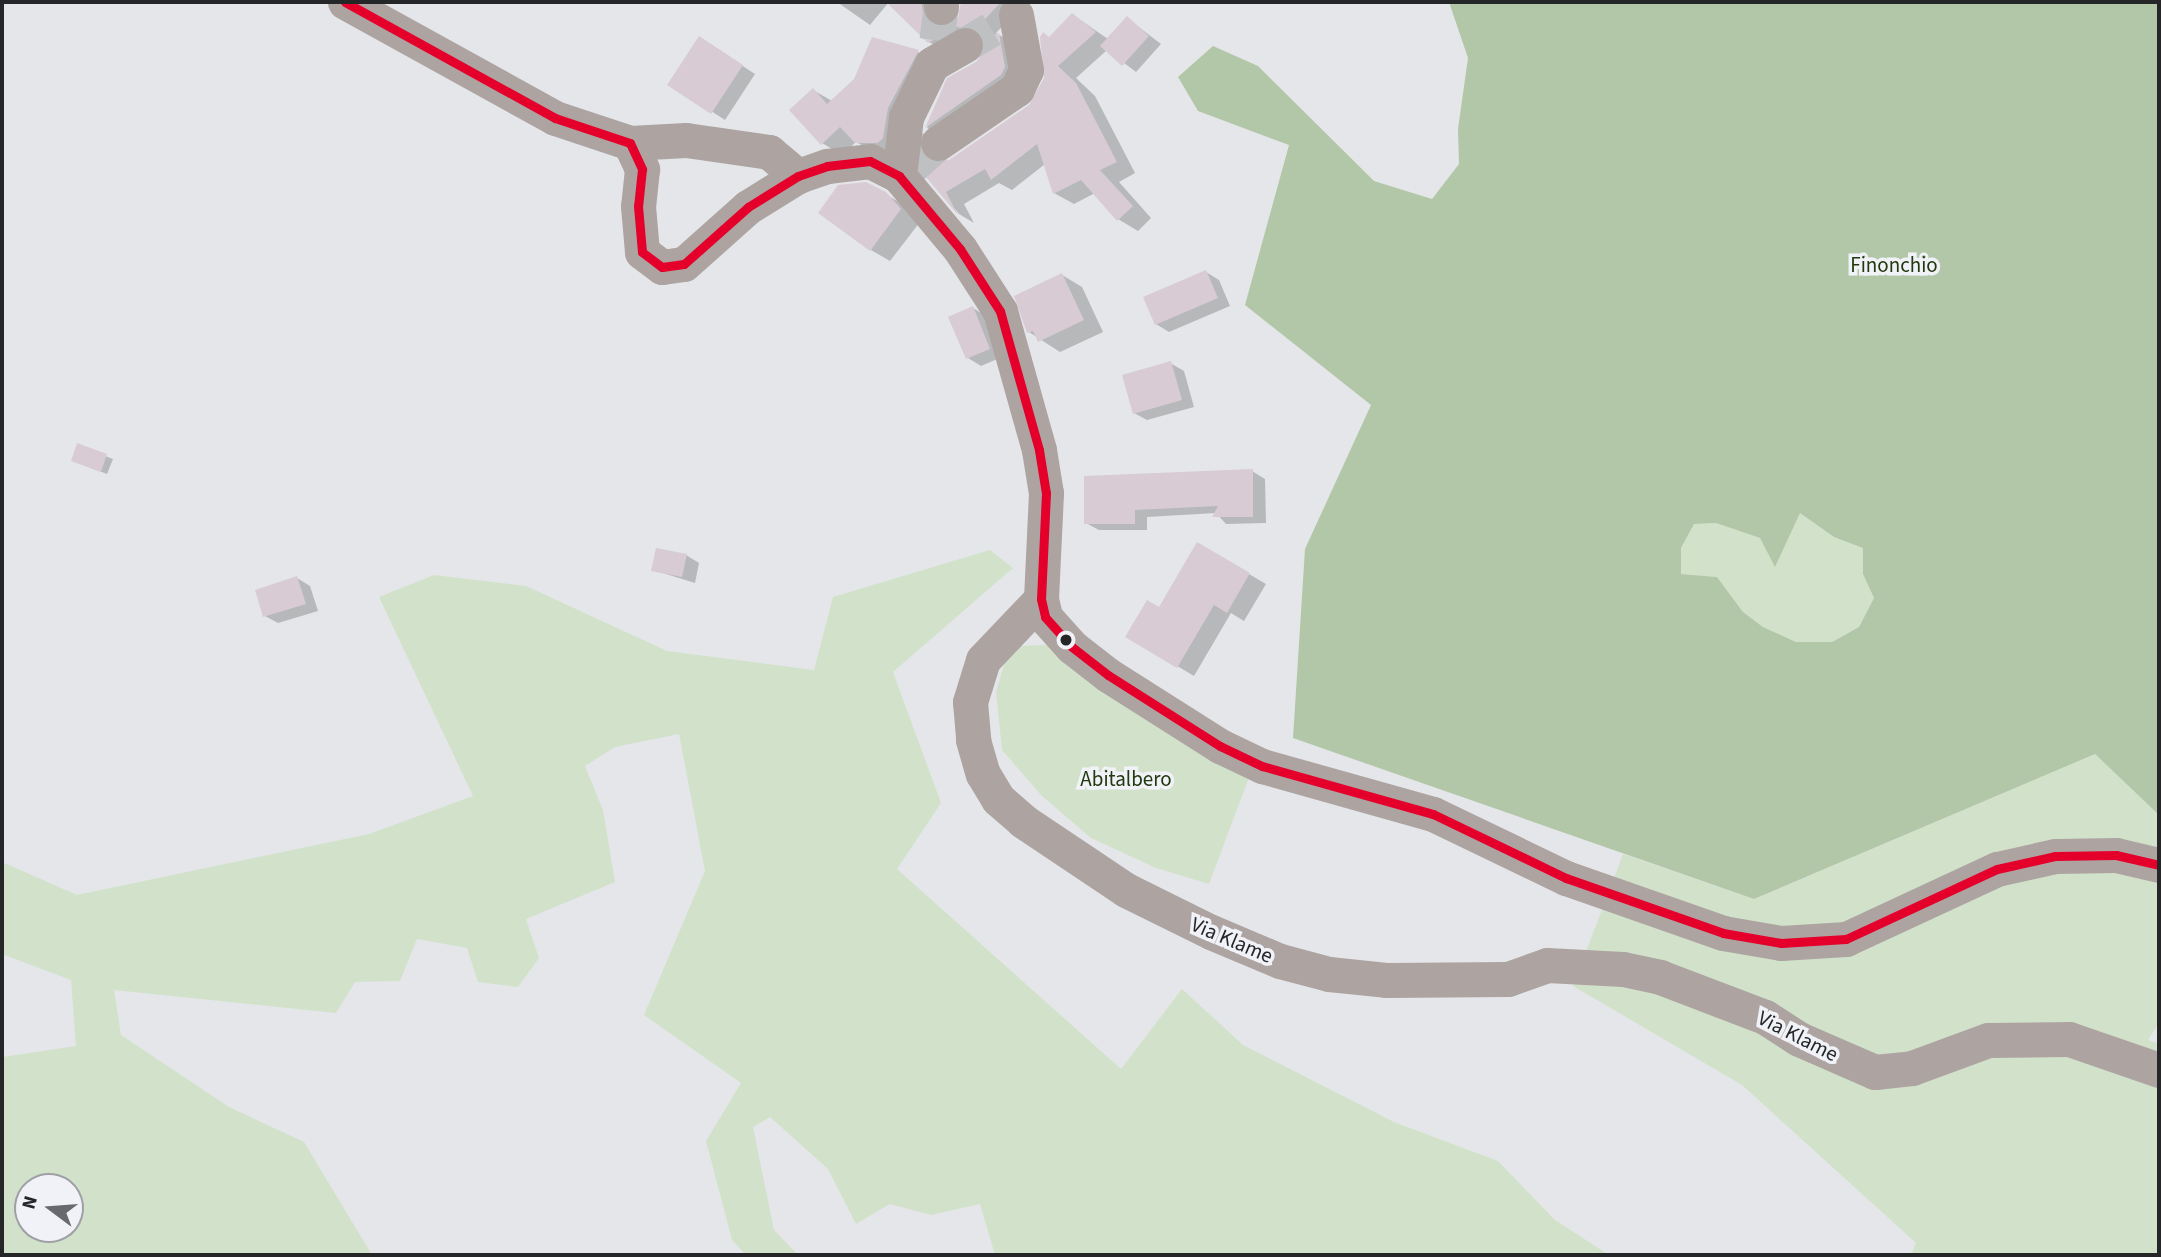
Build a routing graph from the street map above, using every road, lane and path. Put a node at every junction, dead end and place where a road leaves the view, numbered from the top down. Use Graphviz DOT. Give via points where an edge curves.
graph roads {
  1 [pos="345,2"];
  2 [pos="969,25"];
  3 [pos="630,143"];
  4 [pos="938,143"];
  5 [pos="904,172"];
  6 [pos="798,176"];
  7 [pos="1041,599"];
  8 [pos="2159,865"];
  9 [pos="2159,1070"];
  1 -- 3 [label="street" via="555,118"];
  2 -- 4 [label="street" via="1026,70 1017,89"];
  2 -- 5 [label="street" via="932,64 906,117"];
  3 -- 6 [label="street" via="686,140 769,152"];
  3 -- 6 [label="street" via="642,169 638,206 642,251 662,267 684,264 748,207"];
  5 -- 6 [label="street" via="870,160"];
  5 -- 7 [label="street" via="1000,311 1039,450 1046,494"];
  7 -- 8 [label="street" via="1045,617 1072,648 1231,751 1262,766 1433,814 1566,878 1723,933 1781,943 1846,939 1997,869 2055,856 2116,855"];
  7 -- 9 [label="street, Via Klame" via="982,660 970,702 973,740 983,774 998,799 1055,844 1126,890 1222,937 1280,961 1329,974 1386,980 1508,979 1547,965 1636,972 1765,1017 1799,1039 1875,1072 1912,1068 1988,1040 2069,1039"];
}
